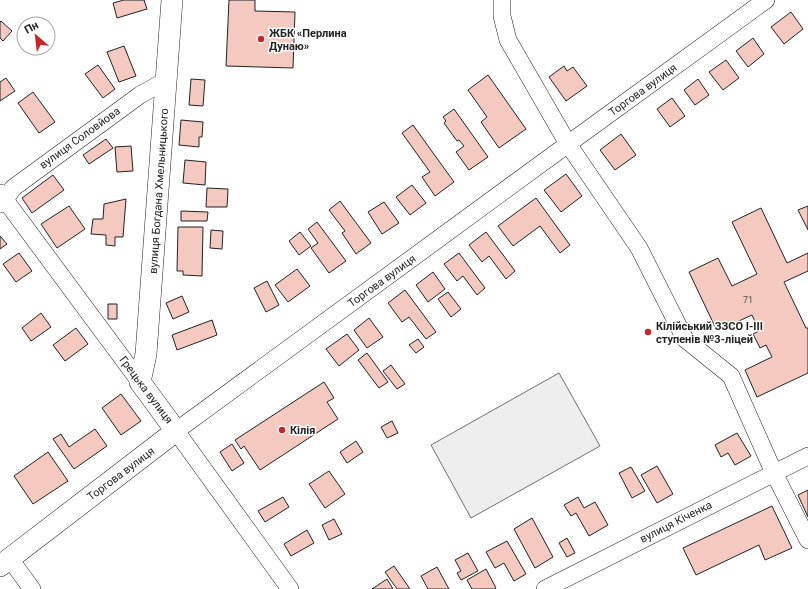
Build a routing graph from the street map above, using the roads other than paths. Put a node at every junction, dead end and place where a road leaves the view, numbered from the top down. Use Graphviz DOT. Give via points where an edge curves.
graph roads {
  1 [pos="172,0"];
  2 [pos="502,0"];
  3 [pos="766,0"];
  4 [pos="167,80"];
  5 [pos="568,144"];
  6 [pos="2,199"];
  7 [pos="140,382"];
  8 [pos="176,431"];
  9 [pos="808,456"];
  10 [pos="774,473"];
  11 [pos="807,538"];
  12 [pos="5,562"];
  13 [pos="32,589"];
  14 [pos="290,589"];
  15 [pos="544,589"];
  1 -- 4 [label="main road, вулиця Богдана Хмельницького"];
  2 -- 5 [label="street" via="502,16 508,40"];
  3 -- 5 [label="street, Торгова вулиця"];
  4 -- 6 [label="street, вулиця Соловйова" via="140,95 13,188"];
  4 -- 7 [label="main road, вулиця Богдана Хмельницького" via="146,354"];
  5 -- 8 [label="street, Торгова вулиця"];
  5 -- 10 [label="street" via="640,248 685,339 730,376"];
  6 -- 7 [label="street, Грецька вулиця"];
  7 -- 8 [label="main road, Грецька вулиця"];
  8 -- 12 [label="main road, Торгова вулиця"];
  8 -- 14 [label="street, Грецька вулиця"];
  9 -- 10 [label="street, вулиця Кіченка"];
  10 -- 11 [label="street"];
  10 -- 15 [label="street, вулиця Кіченка"];
  12 -- 13 [label="street"];
}
